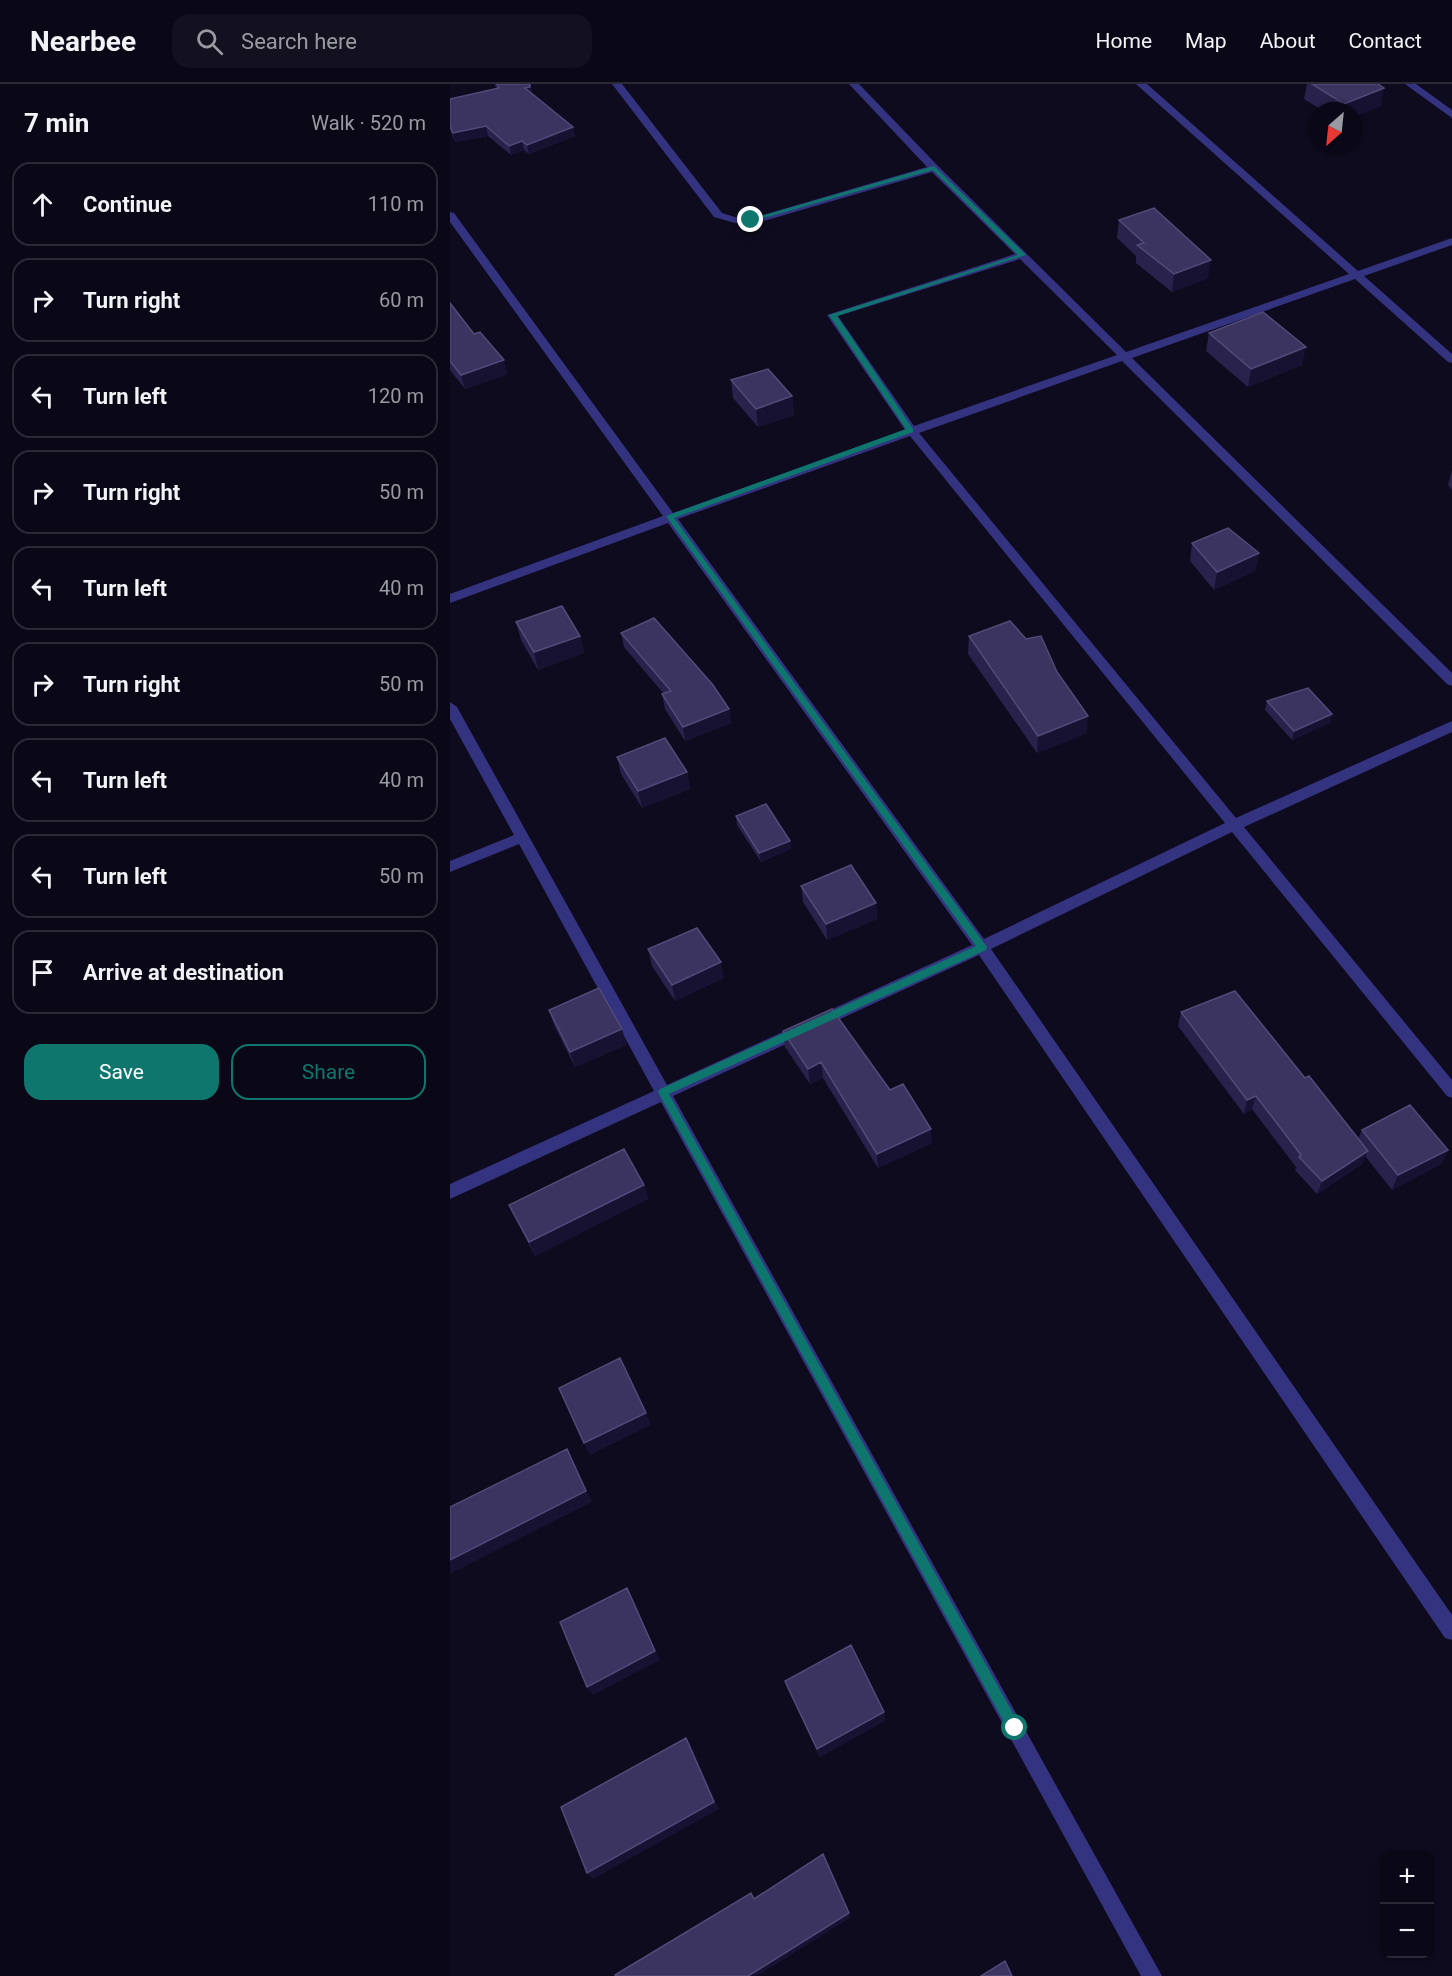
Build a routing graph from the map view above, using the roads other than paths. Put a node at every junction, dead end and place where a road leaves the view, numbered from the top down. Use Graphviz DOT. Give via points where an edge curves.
graph roads {
  1 [pos="617,84"];
  2 [pos="854,84"];
  3 [pos="1141,84"];
  4 [pos="1410,84"];
  5 [pos="1452,115"];
  6 [pos="934,168"];
  7 [pos="450,214"];
  8 [pos="1452,241"];
  9 [pos="1022,255"];
  10 [pos="1357,275"];
  11 [pos="1126,358"];
  12 [pos="1452,360"];
  13 [pos="911,430"];
  14 [pos="669,516"];
  15 [pos="450,599"];
  16 [pos="1452,681"];
  17 [pos="450,707"];
  18 [pos="1452,726"];
  19 [pos="1234,825"];
  20 [pos="522,837"];
  21 [pos="450,867"];
  22 [pos="982,947"];
  23 [pos="663,1092"];
  24 [pos="1452,1092"];
  25 [pos="450,1192"];
  26 [pos="1452,1631"];
  27 [pos="1152,1976"];
  1 -- 6 [label="street" via="718,215 726,218 760,219"];
  2 -- 6 [label="street"];
  3 -- 10 [label="street"];
  4 -- 5 [label="street"];
  6 -- 9 [label="street"];
  7 -- 14 [label="street"];
  8 -- 10 [label="street"];
  9 -- 11 [label="street"];
  9 -- 13 [label="street" via="832,315"];
  10 -- 11 [label="street"];
  10 -- 12 [label="street"];
  11 -- 13 [label="street"];
  11 -- 16 [label="street"];
  13 -- 14 [label="street"];
  13 -- 19 [label="street"];
  14 -- 15 [label="street"];
  14 -- 22 [label="street"];
  17 -- 20 [label="street"];
  18 -- 19 [label="street"];
  19 -- 22 [label="street"];
  19 -- 24 [label="street"];
  20 -- 21 [label="street"];
  20 -- 23 [label="street"];
  22 -- 23 [label="street"];
  22 -- 26 [label="street"];
  23 -- 25 [label="street"];
  23 -- 27 [label="street"];
}
